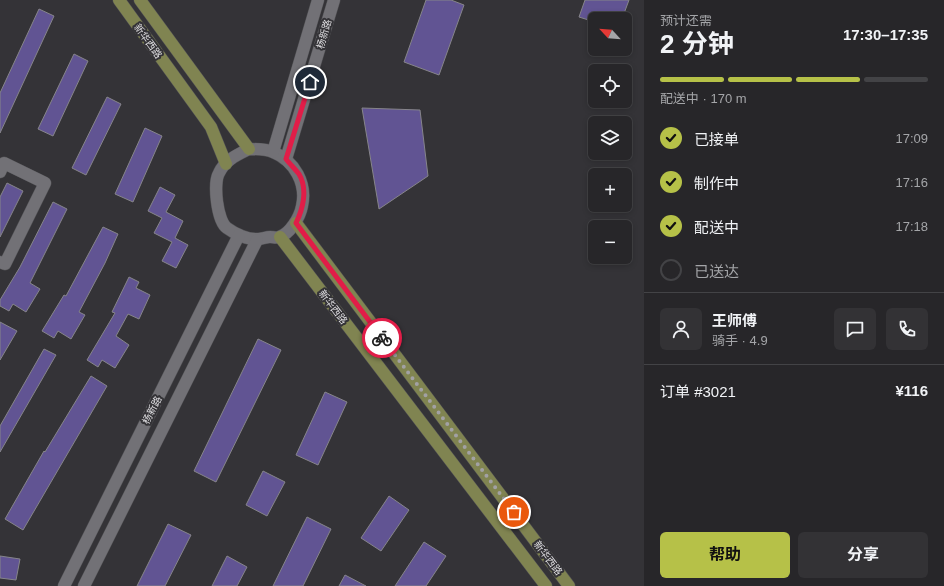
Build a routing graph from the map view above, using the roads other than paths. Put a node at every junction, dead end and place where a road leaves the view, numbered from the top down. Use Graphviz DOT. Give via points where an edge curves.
graph roads {
  1 [pos="119,0"];
  2 [pos="140,0"];
  3 [pos="318,0"];
  4 [pos="334,0"];
  5 [pos="249,149"];
  6 [pos="274,152"];
  7 [pos="286,159"];
  8 [pos="226,164"];
  9 [pos="0,172"];
  10 [pos="296,223"];
  11 [pos="239,235"];
  12 [pos="280,237"];
  13 [pos="257,240"];
  14 [pos="0,262"];
  15 [pos="64,586"];
  16 [pos="84,586"];
  17 [pos="546,586"];
  18 [pos="569,586"];
  1 -- 8 [label="main road, 新华西路" via="211,128"];
  2 -- 5 [label="main road, 新华西路"];
  3 -- 6 [label="street, 杨新路"];
  4 -- 7 [label="street, 杨新路"];
  5 -- 6 [label="street"];
  5 -- 8 [label="street" via="230,158"];
  6 -- 7 [label="street"];
  7 -- 10 [label="street" via="299,175 304,196"];
  8 -- 11 [label="street" via="218,173 218,211 225,227"];
  9 -- 14 [label="street" via="4,164 45,183 5,264"];
  10 -- 12 [label="street"];
  10 -- 18 [label="main road, 新华西路"];
  11 -- 13 [label="street"];
  11 -- 15 [label="street, 杨新路"];
  12 -- 13 [label="street"];
  12 -- 17 [label="main road, 新华西路"];
  13 -- 16 [label="street, 杨新路"];
}
